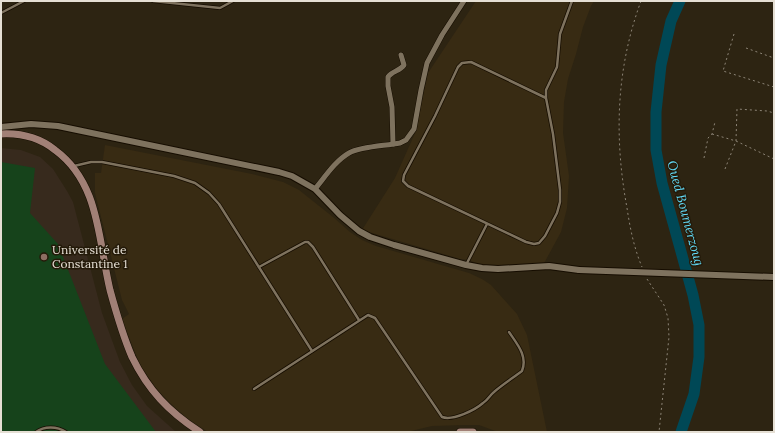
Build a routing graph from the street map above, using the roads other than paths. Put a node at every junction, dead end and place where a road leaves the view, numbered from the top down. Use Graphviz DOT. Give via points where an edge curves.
graph roads {
  1 [pos="24,1"];
  2 [pos="153,1"];
  3 [pos="233,1"];
  4 [pos="464,1"];
  5 [pos="572,1"];
  6 [pos="1,13"];
  7 [pos="401,55"];
  8 [pos="546,98"];
  9 [pos="1,127"];
  10 [pos="1,134"];
  11 [pos="393,144"];
  12 [pos="74,166"];
  13 [pos="315,189"];
  14 [pos="487,224"];
  15 [pos="466,265"];
  16 [pos="259,267"];
  17 [pos="774,277"];
  18 [pos="359,320"];
  19 [pos="510,332"];
  20 [pos="312,351"];
  21 [pos="254,389"];
  22 [pos="36,432"];
  23 [pos="66,432"];
  24 [pos="200,432"];
  25 [pos="460,432"];
  26 [pos="474,432"];
  1 -- 6 [label="lane"];
  2 -- 3 [label="lane" via="220,8"];
  4 -- 11 [label="street" via="427,63 414,129 406,140"];
  5 -- 8 [label="lane" via="560,34 557,67 546,90"];
  7 -- 11 [label="street" via="404,66 388,77"];
  8 -- 14 [label="lane" via="560,190 557,214 545,236 539,243 534,244"];
  8 -- 14 [label="lane" via="471,62 462,63 404,175 404,181 408,186"];
  9 -- 13 [label="street" via="31,124 58,126 279,172"];
  10 -- 12 [label="main road" via="16,134 50,145"];
  11 -- 13 [label="street" via="349,153"];
  12 -- 16 [label="lane" via="102,162 174,176 195,183 219,204"];
  12 -- 24 [label="main road" via="91,201 110,290 132,356 141,375 159,399 178,417"];
  13 -- 15 [label="street" via="340,215 370,237"];
  14 -- 15 [label="lane"];
  15 -- 17 [label="street, bridge" via="498,269 549,266 579,270"];
  16 -- 18 [label="lane" via="308,242"];
  16 -- 20 [label="lane"];
  18 -- 19 [label="lane" via="368,315 375,318 442,417 446,418 464,414 479,406 522,371 522,352"];
  18 -- 20 [label="lane"];
  20 -- 21 [label="lane"];
  22 -- 23 [label="lane" via="49,427"];
  25 -- 26 [label="main road"];
}
